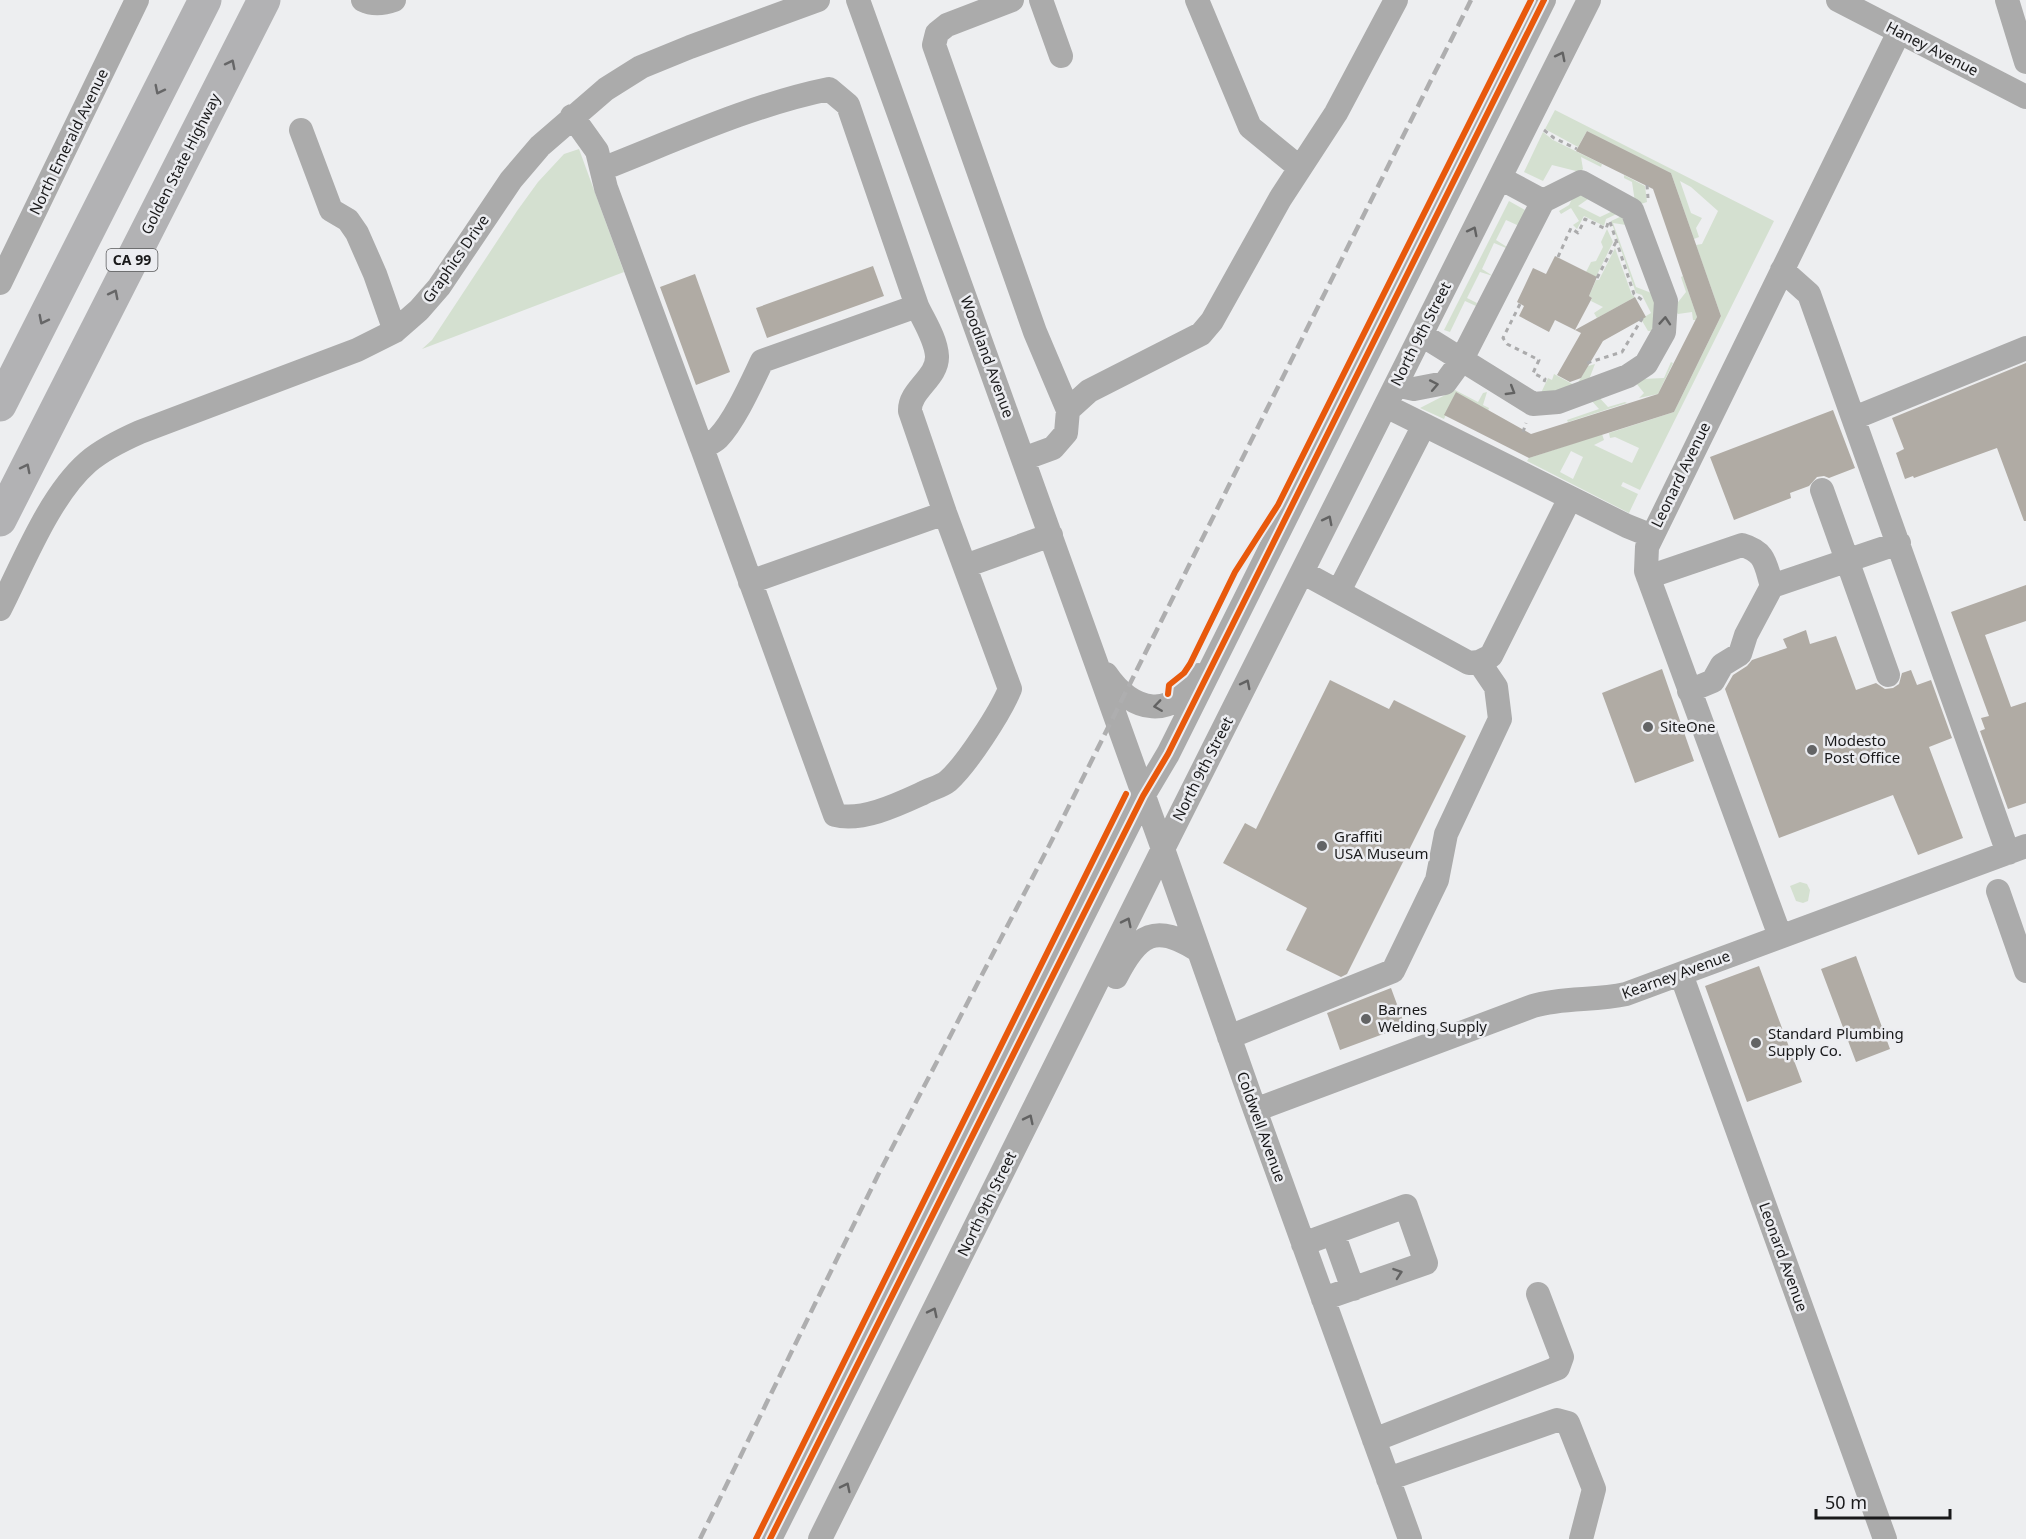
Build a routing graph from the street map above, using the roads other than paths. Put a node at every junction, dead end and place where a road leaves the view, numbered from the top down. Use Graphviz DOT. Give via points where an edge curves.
graph roads {
  1 [pos="137,0"];
  2 [pos="205,0"];
  3 [pos="264,0"];
  4 [pos="363,0"];
  5 [pos="394,0"];
  6 [pos="818,0"];
  7 [pos="858,0"];
  8 [pos="1012,0"];
  9 [pos="1041,0"];
  10 [pos="1197,0"];
  11 [pos="1396,0"];
  12 [pos="1544,0"];
  13 [pos="1589,0"];
  14 [pos="1838,0"];
  15 [pos="2007,0"];
  16 [pos="1899,32"];
  17 [pos="1061,56"];
  18 [pos="2026,62"];
  19 [pos="2026,97"];
  20 [pos="572,116"];
  21 [pos="301,130"];
  22 [pos="1300,168"];
  23 [pos="602,169"];
  24 [pos="1500,178"];
  25 [pos="1543,201"];
  26 [pos="6,259"];
  27 [pos="1782,270"];
  28 [pos="0,283"];
  29 [pos="917,306"];
  30 [pos="395,331"];
  31 [pos="1422,335"];
  32 [pos="2026,348"];
  33 [pos="1461,361"];
  34 [pos="1391,395"];
  35 [pos="0,405"];
  36 [pos="1068,410"];
  37 [pos="1854,418"];
  38 [pos="1424,425"];
  39 [pos="702,448"];
  40 [pos="1023,459"];
  41 [pos="1822,490"];
  42 [pos="1570,498"];
  43 [pos="945,513"];
  44 [pos="0,520"];
  45 [pos="1051,535"];
  46 [pos="1652,536"];
  47 [pos="1899,543"];
  48 [pos="1847,561"];
  49 [pos="965,566"];
  50 [pos="1302,572"];
  51 [pos="1648,577"];
  52 [pos="750,582"];
  53 [pos="1772,586"];
  54 [pos="1339,591"];
  55 [pos="1244,600"];
  56 [pos="0,609"];
  57 [pos="1094,656"];
  58 [pos="1479,662"];
  59 [pos="1888,675"];
  60 [pos="1689,691"];
  61 [pos="1114,715"];
  62 [pos="1143,796"];
  63 [pos="1163,849"];
  64 [pos="2017,850"];
  65 [pos="1998,891"];
  66 [pos="1780,936"];
  67 [pos="1199,951"];
  68 [pos="2026,971"];
  69 [pos="1681,974"];
  70 [pos="1229,1037"];
  71 [pos="1063,1050"];
  72 [pos="1255,1110"];
  73 [pos="1334,1233"];
  74 [pos="1303,1244"];
  75 [pos="1353,1289"];
  76 [pos="1538,1294"];
  77 [pos="1323,1299"];
  78 [pos="1374,1440"];
  79 [pos="1388,1479"];
  80 [pos="770,1539"];
  81 [pos="820,1539"];
  82 [pos="1410,1539"];
  83 [pos="1581,1539"];
  84 [pos="1884,1539"];
  1 -- 26 [label="street, North Emerald Avenue"];
  2 -- 35 [label="highway, one-way"];
  44 -- 3 [label="highway, Golden State Highway / CA 99, one-way"];
  4 -- 5 [label="street" via="383,4"];
  6 -- 20 [label="street, Graphics Drive" via="641,68"];
  7 -- 40 [label="street, Woodland Avenue"];
  8 -- 36 [label="street" via="947,25 937,33 934,45 1035,332"];
  9 -- 17 [label="street"];
  10 -- 22 [label="street" via="1250,127"];
  11 -- 22 [label="street" via="1336,112"];
  12 -- 55 [label="street"];
  24 -- 13 [label="street, North 9th Street, one-way"];
  14 -- 16 [label="street, Haney Avenue"];
  15 -- 18 [label="street"];
  16 -- 19 [label="street, Haney Avenue"];
  16 -- 27 [label="street, Leonard Avenue"];
  20 -- 23 [label="street" via="597,151"];
  20 -- 30 [label="street, Graphics Drive" via="511,180 439,287"];
  21 -- 30 [label="street" via="331,210 348,220 357,233"];
  22 -- 36 [label="street" via="1201,334 1089,391"];
  23 -- 29 [label="street" via="760,108 829,89 848,105"];
  23 -- 39 [label="street"];
  24 -- 25 [label="street"];
  31 -- 24 [label="street, North 9th Street, one-way"];
  25 -- 33 [label="street"];
  33 -- 25 [label="street, one-way" via="1533,404 1558,402 1628,376 1646,364 1664,333 1666,301 1632,210 1581,182"];
  26 -- 28 [label="street, North Emerald Avenue"];
  27 -- 37 [label="street" via="1809,294"];
  27 -- 46 [label="street, Leonard Avenue"];
  29 -- 39 [label="street" via="762,360 728,423 717,439"];
  29 -- 43 [label="street" via="937,356 936,369 920,388 910,411"];
  30 -- 56 [label="street, Graphics Drive" via="357,350 140,432 87,463 49,513"];
  31 -- 33 [label="street"];
  31 -- 34 [label="street, North 9th Street"];
  32 -- 37 [label="street"];
  34 -- 33 [label="street, one-way" via="1445,383"];
  34 -- 38 [label="street"];
  50 -- 34 [label="street, North 9th Street, one-way"];
  36 -- 40 [label="street" via="1066,433 1060,441 1053,448"];
  37 -- 47 [label="street"];
  38 -- 42 [label="street"];
  38 -- 54 [label="street"];
  39 -- 52 [label="street"];
  40 -- 45 [label="street, Woodland Avenue"];
  41 -- 48 [label="street"];
  42 -- 46 [label="street"];
  42 -- 58 [label="street" via="1491,656"];
  43 -- 49 [label="street"];
  43 -- 52 [label="street"];
  45 -- 49 [label="street"];
  45 -- 57 [label="street, Woodland Avenue"];
  46 -- 51 [label="street, Leonard Avenue" via="1645,562"];
  47 -- 48 [label="street"];
  47 -- 64 [label="street"];
  48 -- 53 [label="street"];
  48 -- 59 [label="street"];
  49 -- 52 [label="street" via="1010,689 1004,703 947,782 888,809 846,818 835,815"];
  50 -- 54 [label="street"];
  63 -- 50 [label="street, North 9th Street, one-way"];
  51 -- 53 [label="street" via="1742,545 1762,555"];
  51 -- 60 [label="street, Leonard Avenue"];
  53 -- 60 [label="street" via="1740,654 1722,665 1713,681"];
  54 -- 58 [label="street" via="1469,663"];
  55 -- 57 [label="street, one-way" via="1236,604 1196,679 1167,705 1148,707 1124,696"];
  55 -- 62 [label="street"];
  57 -- 61 [label="street, Woodland Avenue"];
  58 -- 70 [label="street" via="1496,687 1500,719 1446,834 1437,880 1393,971"];
  60 -- 66 [label="street, Leonard Avenue"];
  61 -- 62 [label="street, Coldwell Avenue"];
  62 -- 63 [label="street, Coldwell Avenue"];
  62 -- 80 [label="street"];
  63 -- 67 [label="street, Coldwell Avenue"];
  71 -- 63 [label="street, North 9th Street, one-way"];
  64 -- 66 [label="street, Kearney Avenue"];
  65 -- 68 [label="street"];
  66 -- 69 [label="street, Kearney Avenue"];
  67 -- 70 [label="street, Coldwell Avenue"];
  67 -- 71 [label="street" via="1169,936 1137,943 1086,1035"];
  69 -- 72 [label="street, Kearney Avenue" via="1611,997 1551,1000"];
  69 -- 84 [label="street, Leonard Avenue"];
  70 -- 72 [label="street, Coldwell Avenue"];
  81 -- 71 [label="street, North 9th Street, one-way"];
  72 -- 74 [label="street, Coldwell Avenue"];
  73 -- 74 [label="street"];
  73 -- 75 [label="street"];
  75 -- 73 [label="street, one-way" via="1426,1263 1406,1206"];
  74 -- 77 [label="street, Coldwell Avenue"];
  75 -- 77 [label="street"];
  76 -- 78 [label="street" via="1562,1358 1558,1368"];
  77 -- 78 [label="street, Coldwell Avenue"];
  78 -- 79 [label="street, Coldwell Avenue"];
  79 -- 82 [label="street, Coldwell Avenue"];
  79 -- 83 [label="street" via="1557,1420 1568,1423 1594,1489"];
}
